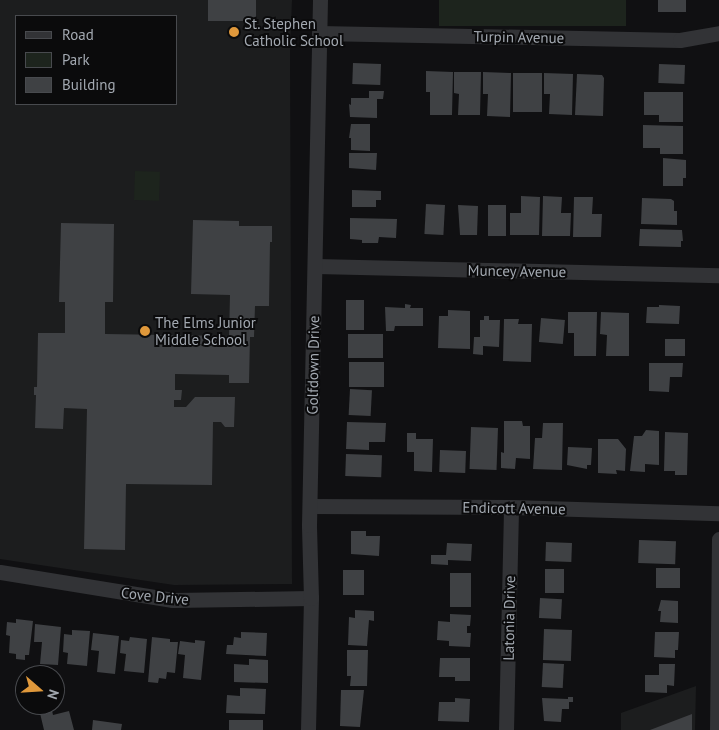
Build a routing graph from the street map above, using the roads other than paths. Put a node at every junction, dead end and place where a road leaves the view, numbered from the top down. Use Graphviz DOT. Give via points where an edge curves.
graph roads {
  1 [pos="320,0"];
  2 [pos="319,33"];
  3 [pos="719,33"];
  4 [pos="316,266"];
  5 [pos="719,275"];
  6 [pos="310,506"];
  7 [pos="511,507"];
  8 [pos="719,513"];
  9 [pos="719,539"];
  10 [pos="0,572"];
  11 [pos="311,598"];
  12 [pos="308,730"];
  13 [pos="506,730"];
  14 [pos="717,730"];
  1 -- 2 [label="street, Golfdown Drive"];
  2 -- 3 [label="street, Turpin Avenue" via="680,40"];
  2 -- 4 [label="street, Golfdown Drive"];
  4 -- 5 [label="street, Muncey Avenue"];
  4 -- 6 [label="street, Golfdown Drive"];
  6 -- 7 [label="street, Endicott Avenue"];
  6 -- 11 [label="street, Golfdown Drive"];
  7 -- 8 [label="street, Endicott Avenue"];
  7 -- 13 [label="street, Latonia Drive"];
  9 -- 14 [label="street"];
  10 -- 11 [label="street, Cove Drive" via="173,600"];
  11 -- 12 [label="street, Golfdown Drive"];
}
